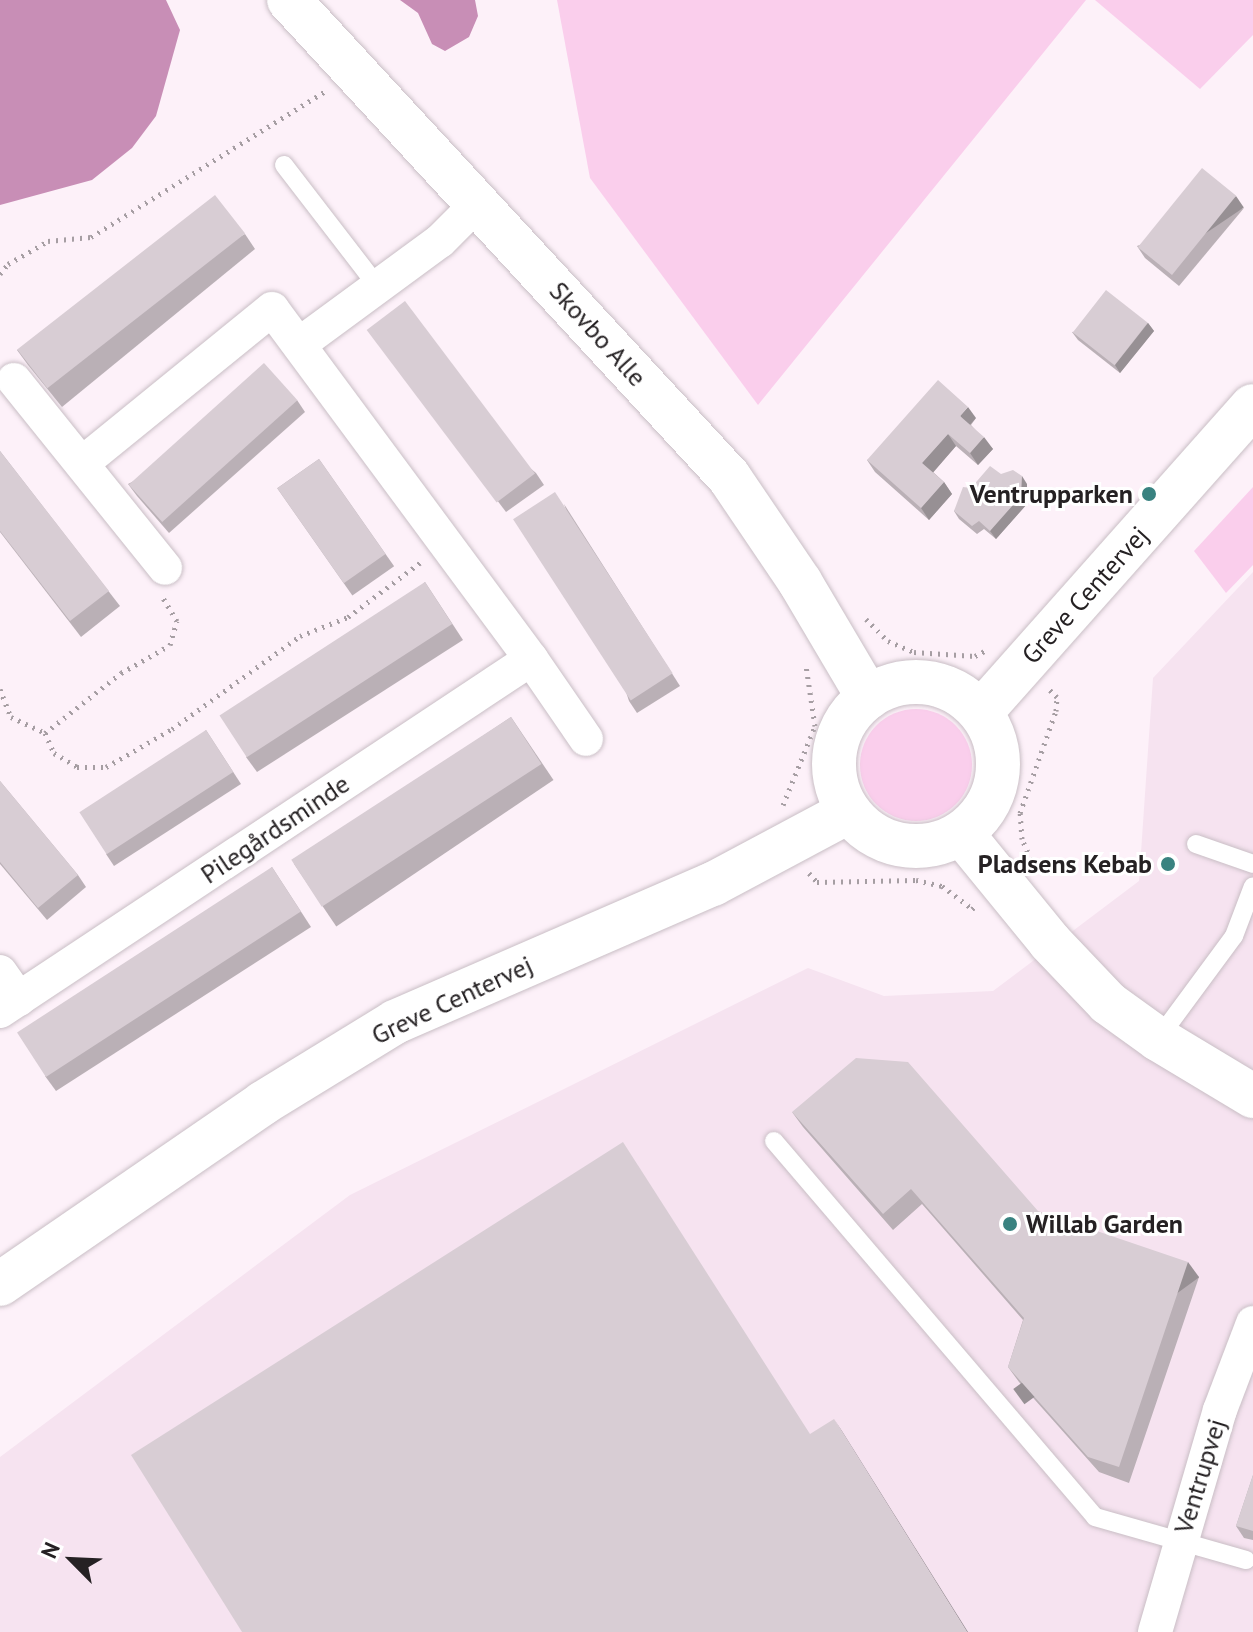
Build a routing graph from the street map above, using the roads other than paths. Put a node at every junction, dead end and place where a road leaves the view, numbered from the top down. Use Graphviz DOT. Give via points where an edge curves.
graph roads {
  1 [pos="289,0"];
  2 [pos="284,165"];
  3 [pos="478,203"];
  4 [pos="378,287"];
  5 [pos="301,343"];
  6 [pos="14,380"];
  7 [pos="1253,406"];
  8 [pos="84,462"];
  9 [pos="165,568"];
  10 [pos="531,659"];
  11 [pos="868,697"];
  12 [pos="981,712"];
  13 [pos="586,739"];
  14 [pos="848,812"];
  15 [pos="962,834"];
  16 [pos="1196,844"];
  17 [pos="1253,864"];
  18 [pos="1253,886"];
  19 [pos="6,994"];
  20 [pos="1158,1039"];
  21 [pos="1253,1096"];
  22 [pos="774,1141"];
  23 [pos="0,1284"];
  24 [pos="1253,1323"];
  25 [pos="1178,1543"];
  26 [pos="1246,1560"];
  27 [pos="1155,1632"];
  1 -- 3 [label="street, Skovbo Alle"];
  2 -- 4 [label="lane"];
  3 -- 4 [label="street" via="440,241"];
  3 -- 11 [label="street, Skovbo Alle" via="729,477"];
  4 -- 5 [label="street"];
  5 -- 8 [label="street" via="272,309"];
  5 -- 10 [label="street"];
  6 -- 8 [label="street"];
  7 -- 12 [label="street, Greve Centervej"];
  8 -- 9 [label="street"];
  10 -- 13 [label="street"];
  10 -- 19 [label="street, Pilegårdsminde"];
  11 -- 12 [label="street" via="915,681 963,695"];
  11 -- 14 [label="street" via="837,738 837,789"];
  12 -- 15 [label="street" via="994,736 997,777 982,815"];
  14 -- 15 [label="street" via="871,834 900,846 932,846"];
  14 -- 23 [label="street, Greve Centervej" via="713,884 395,1022 263,1103"];
  15 -- 20 [label="street" via="1050,942 1108,1003"];
  16 -- 17 [label="lane"];
  18 -- 20 [label="lane" via="1234,936"];
  20 -- 21 [label="street"];
  22 -- 25 [label="lane" via="1095,1517"];
  24 -- 25 [label="street, Ventrupvej"];
  25 -- 26 [label="lane"];
  25 -- 27 [label="street, Ventrupvej"];
}
